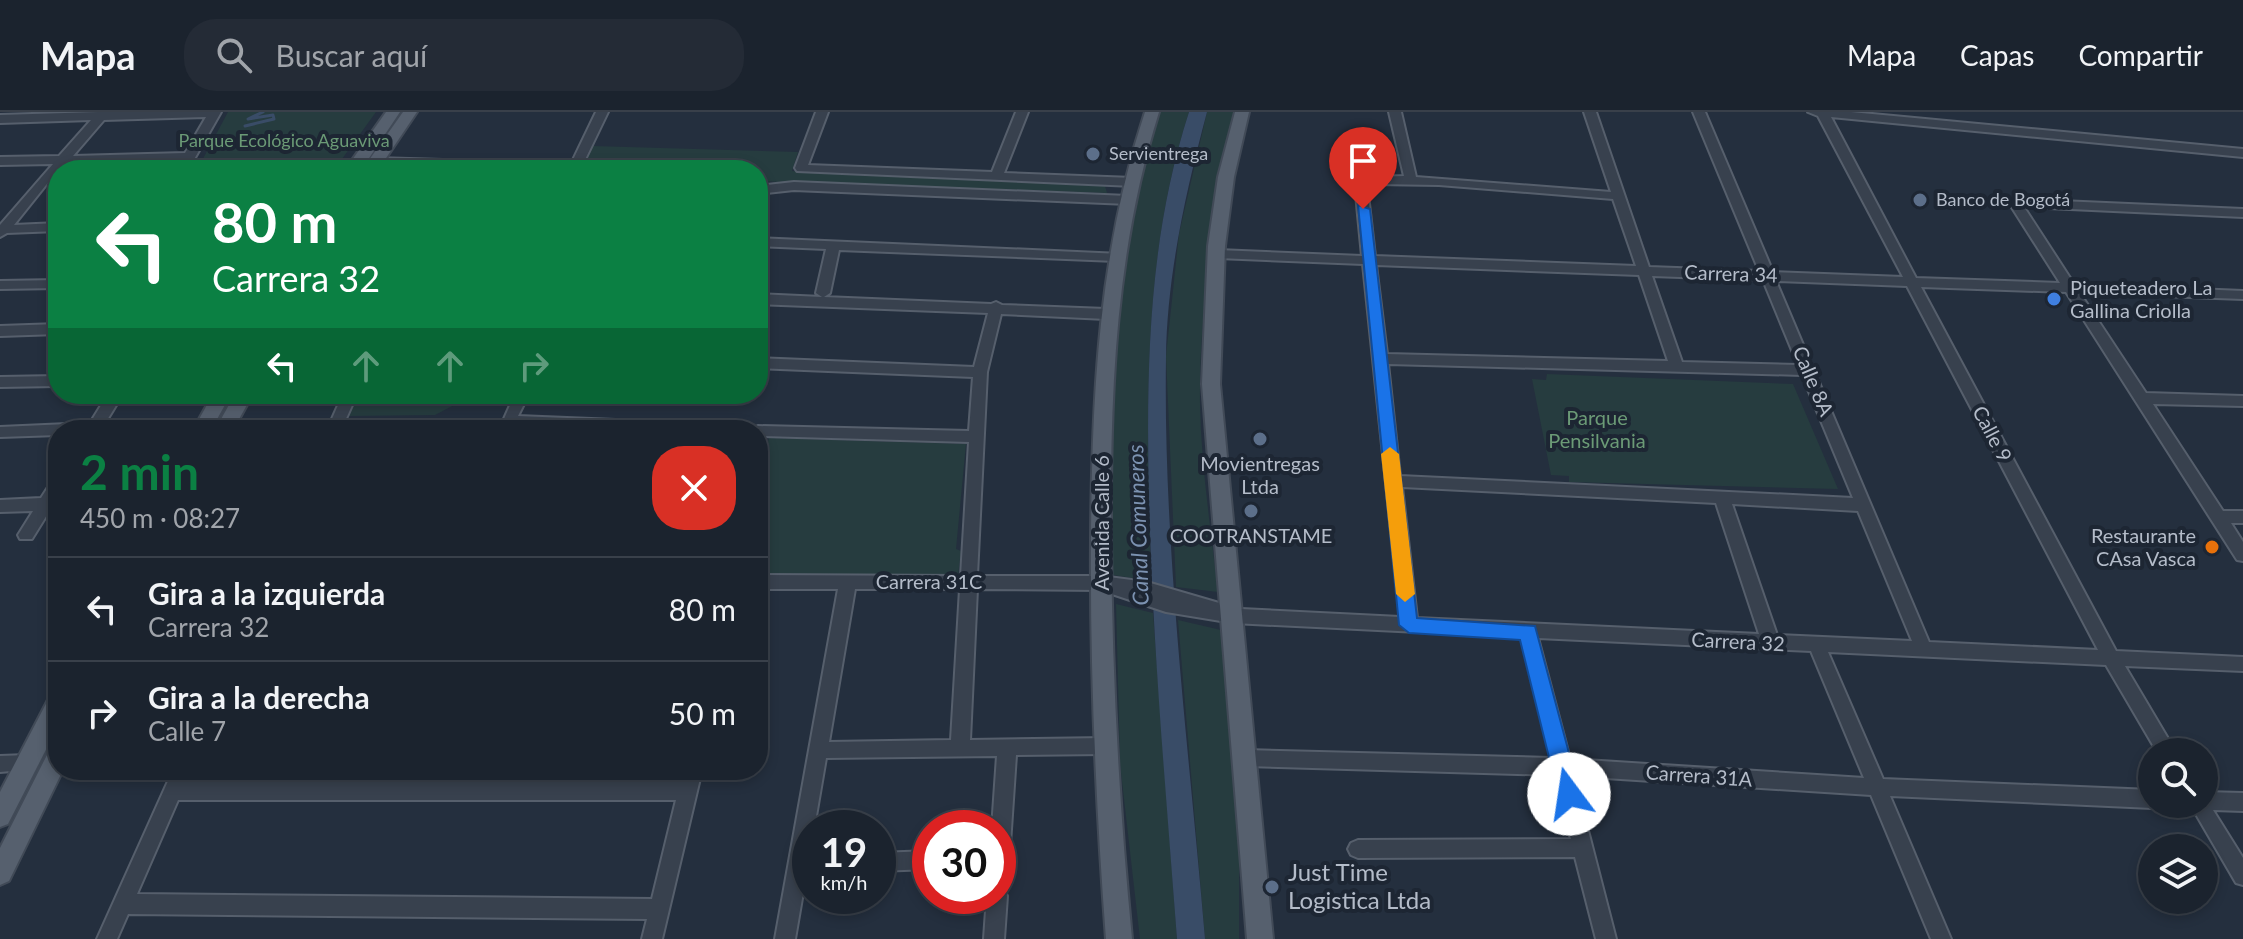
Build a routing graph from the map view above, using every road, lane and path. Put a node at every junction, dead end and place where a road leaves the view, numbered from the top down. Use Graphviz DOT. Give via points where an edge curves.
graph roads {
  1 [pos="214,112"];
  2 [pos="393,112"];
  3 [pos="410,112"];
  4 [pos="602,112"];
  5 [pos="822,112"];
  6 [pos="1022,112"];
  7 [pos="1152,112"];
  8 [pos="1242,112"];
  9 [pos="1395,112"];
  10 [pos="1590,112"];
  11 [pos="1699,112"];
  12 [pos="1813,112"];
  13 [pos="1823,112"];
  14 [pos="102,114"];
  15 [pos="1956,118"];
  16 [pos="0,119"];
  17 [pos="389,130"];
  18 [pos="2243,153"];
  19 [pos="190,157"];
  20 [pos="48,160"];
  21 [pos="62,160"];
  22 [pos="188,160"];
  23 [pos="362,160"];
  24 [pos="376,160"];
  25 [pos="579,160"];
  26 [pos="0,161"];
  27 [pos="997,176"];
  28 [pos="48,177"];
  29 [pos="1411,180"];
  30 [pos="1133,182"];
  31 [pos="768,188"];
  32 [pos="1617,196"];
  33 [pos="1128,200"];
  34 [pos="2243,213"];
  35 [pos="48,228"];
  36 [pos="2,231"];
  37 [pos="768,243"];
  38 [pos="833,246"];
  39 [pos="1218,254"];
  40 [pos="1116,257"];
  41 [pos="1367,258"];
  42 [pos="1643,271"];
  43 [pos="1768,275"];
  44 [pos="1912,282"];
  45 [pos="48,284"];
  46 [pos="0,285"];
  47 [pos="2068,288"];
  48 [pos="823,293"];
  49 [pos="2243,295"];
  50 [pos="768,299"];
  51 [pos="996,307"];
  52 [pos="1106,314"];
  53 [pos="48,329"];
  54 [pos="0,331"];
  55 [pos="1379,359"];
  56 [pos="768,363"];
  57 [pos="1676,365"];
  58 [pos="1809,370"];
  59 [pos="980,372"];
  60 [pos="48,381"];
  61 [pos="0,382"];
  62 [pos="2142,398"];
  63 [pos="2243,401"];
  64 [pos="48,430"];
  65 [pos="768,431"];
  66 [pos="0,432"];
  67 [pos="976,437"];
  68 [pos="1393,481"];
  69 [pos="1723,500"];
  70 [pos="48,504"];
  71 [pos="1865,505"];
  72 [pos="0,506"];
  73 [pos="48,509"];
  74 [pos="2218,517"];
  75 [pos="2243,517"];
  76 [pos="26,535"];
  77 [pos="2243,555"];
  78 [pos="768,582"];
  79 [pos="848,582"];
  80 [pos="967,583"];
  81 [pos="1101,583"];
  82 [pos="1233,616"];
  83 [pos="1409,625"];
  84 [pos="1528,632"];
  85 [pos="1771,643"];
  86 [pos="1817,645"];
  87 [pos="1924,650"];
  88 [pos="2111,658"];
  89 [pos="2243,664"];
  90 [pos="48,722"];
  91 [pos="2159,738"];
  92 [pos="1106,746"];
  93 [pos="960,748"];
  94 [pos="1007,748"];
  95 [pos="819,750"];
  96 [pos="1246,758"];
  97 [pos="27,763"];
  98 [pos="0,764"];
  99 [pos="1562,767"];
  100 [pos="48,776"];
  101 [pos="178,780"];
  102 [pos="690,780"];
  103 [pos="1876,787"];
  104 [pos="173,791"];
  105 [pos="687,791"];
  106 [pos="2138,798"];
  107 [pos="2218,802"];
  108 [pos="2243,802"];
  109 [pos="811,810"];
  110 [pos="1002,810"];
  111 [pos="0,816"];
  112 [pos="2211,818"];
  113 [pos="1583,848"];
  114 [pos="1358,849"];
  115 [pos="0,873"];
  116 [pos="2243,876"];
  117 [pos="122,904"];
  118 [pos="1260,908"];
  119 [pos="659,909"];
  120 [pos="792,912"];
  121 [pos="996,914"];
  122 [pos="107,939"];
  123 [pos="652,939"];
  124 [pos="785,939"];
  125 [pos="994,939"];
  126 [pos="1119,939"];
  127 [pos="1260,939"];
  128 [pos="1266,939"];
  129 [pos="1606,939"];
  130 [pos="1941,939"];
  1 -- 14 [label="street"];
  1 -- 19 [label="street"];
  2 -- 17 [label="main road"];
  3 -- 17 [label="main road"];
  4 -- 25 [label="street"];
  5 -- 27 [label="street" via="801,168"];
  6 -- 27 [label="street"];
  7 -- 30 [label="main road, Avenida Calle 6"];
  8 -- 39 [label="main road"];
  9 -- 29 [label="street"];
  10 -- 32 [label="street"];
  11 -- 43 [label="street, Calle 8A"];
  12 -- 13 [label="street"];
  13 -- 15 [label="street"];
  13 -- 44 [label="street, Calle 9"];
  14 -- 16 [label="street"];
  14 -- 21 [label="street"];
  15 -- 18 [label="street"];
  17 -- 23 [label="main road"];
  17 -- 24 [label="main road"];
  19 -- 21 [label="street"];
  19 -- 22 [label="street"];
  20 -- 26 [label="street"];
  27 -- 30 [label="street"];
  28 -- 36 [label="street"];
  29 -- 32 [label="street"];
  29 -- 41 [label="street" via="1361,184"];
  30 -- 33 [label="main road, Avenida Calle 6"];
  31 -- 33 [label="street"];
  32 -- 42 [label="street"];
  33 -- 40 [label="main road, Avenida Calle 6"];
  34 -- 47 [label="street" via="2015,203"];
  35 -- 36 [label="street"];
  37 -- 38 [label="street"];
  38 -- 40 [label="street"];
  38 -- 48 [label="street"];
  39 -- 41 [label="street, Carrera 34"];
  39 -- 82 [label="main road" via="1211,384"];
  40 -- 52 [label="main road, Avenida Calle 6"];
  41 -- 42 [label="street, Carrera 34"];
  41 -- 55 [label="street"];
  42 -- 43 [label="street, Carrera 34"];
  42 -- 57 [label="street"];
  43 -- 44 [label="street, Carrera 34"];
  43 -- 58 [label="street, Calle 8A"];
  44 -- 47 [label="street, Carrera 34"];
  44 -- 88 [label="street, Calle 9"];
  45 -- 46 [label="street"];
  47 -- 49 [label="street, Carrera 34"];
  47 -- 62 [label="street"];
  50 -- 51 [label="street"];
  51 -- 52 [label="street"];
  51 -- 59 [label="street"];
  52 -- 81 [label="main road, Avenida Calle 6"];
  53 -- 54 [label="street"];
  55 -- 57 [label="street"];
  55 -- 68 [label="street"];
  56 -- 59 [label="street"];
  57 -- 58 [label="street"];
  58 -- 71 [label="street, Calle 8A"];
  59 -- 67 [label="street"];
  60 -- 61 [label="street"];
  62 -- 63 [label="street"];
  62 -- 74 [label="street"];
  64 -- 66 [label="street"];
  65 -- 67 [label="street"];
  67 -- 80 [label="street"];
  68 -- 69 [label="street"];
  68 -- 83 [label="street"];
  69 -- 71 [label="street"];
  69 -- 85 [label="street"];
  70 -- 72 [label="street"];
  71 -- 87 [label="street, Calle 8A"];
  73 -- 76 [label="street"];
  74 -- 75 [label="street"];
  74 -- 77 [label="street"];
  78 -- 79 [label="street, Carrera 31C"];
  79 -- 80 [label="street, Carrera 31C"];
  79 -- 95 [label="street"];
  80 -- 81 [label="street, Carrera 31C"];
  80 -- 93 [label="street"];
  81 -- 82 [label="street, Carrera 32"];
  81 -- 92 [label="main road, Avenida Calle 6"];
  82 -- 83 [label="street, Carrera 32"];
  82 -- 96 [label="main road"];
  83 -- 84 [label="street, Carrera 32"];
  84 -- 85 [label="street, Carrera 32"];
  84 -- 99 [label="street"];
  85 -- 86 [label="street, Carrera 32"];
  86 -- 87 [label="street, Carrera 32"];
  86 -- 103 [label="street"];
  87 -- 88 [label="street, Carrera 32"];
  88 -- 89 [label="street, Carrera 32"];
  88 -- 91 [label="street, Calle 9"];
  90 -- 97 [label="main road"];
  92 -- 94 [label="street"];
  92 -- 126 [label="main road, Avenida Calle 6"];
  93 -- 94 [label="street"];
  93 -- 95 [label="street"];
  94 -- 110 [label="street"];
  95 -- 109 [label="street"];
  96 -- 99 [label="street, Carrera 31A"];
  96 -- 118 [label="main road"];
  97 -- 98 [label="street"];
  97 -- 111 [label="main road"];
  99 -- 103 [label="street, Carrera 31A"];
  99 -- 113 [label="street"];
  100 -- 115 [label="main road"];
  101 -- 104 [label="street"];
  102 -- 105 [label="street"];
  103 -- 106 [label="street, Carrera 31A"];
  103 -- 130 [label="street"];
  104 -- 105 [label="street"];
  104 -- 117 [label="street"];
  105 -- 119 [label="street"];
  107 -- 108 [label="street"];
  112 -- 116 [label="street"];
  113 -- 114 [label="street"];
  113 -- 129 [label="street"];
  117 -- 119 [label="street"];
  117 -- 122 [label="street"];
  118 -- 127 [label="main road"];
  118 -- 128 [label="main road"];
  119 -- 123 [label="street"];
  120 -- 124 [label="street"];
  121 -- 125 [label="street"];
}
